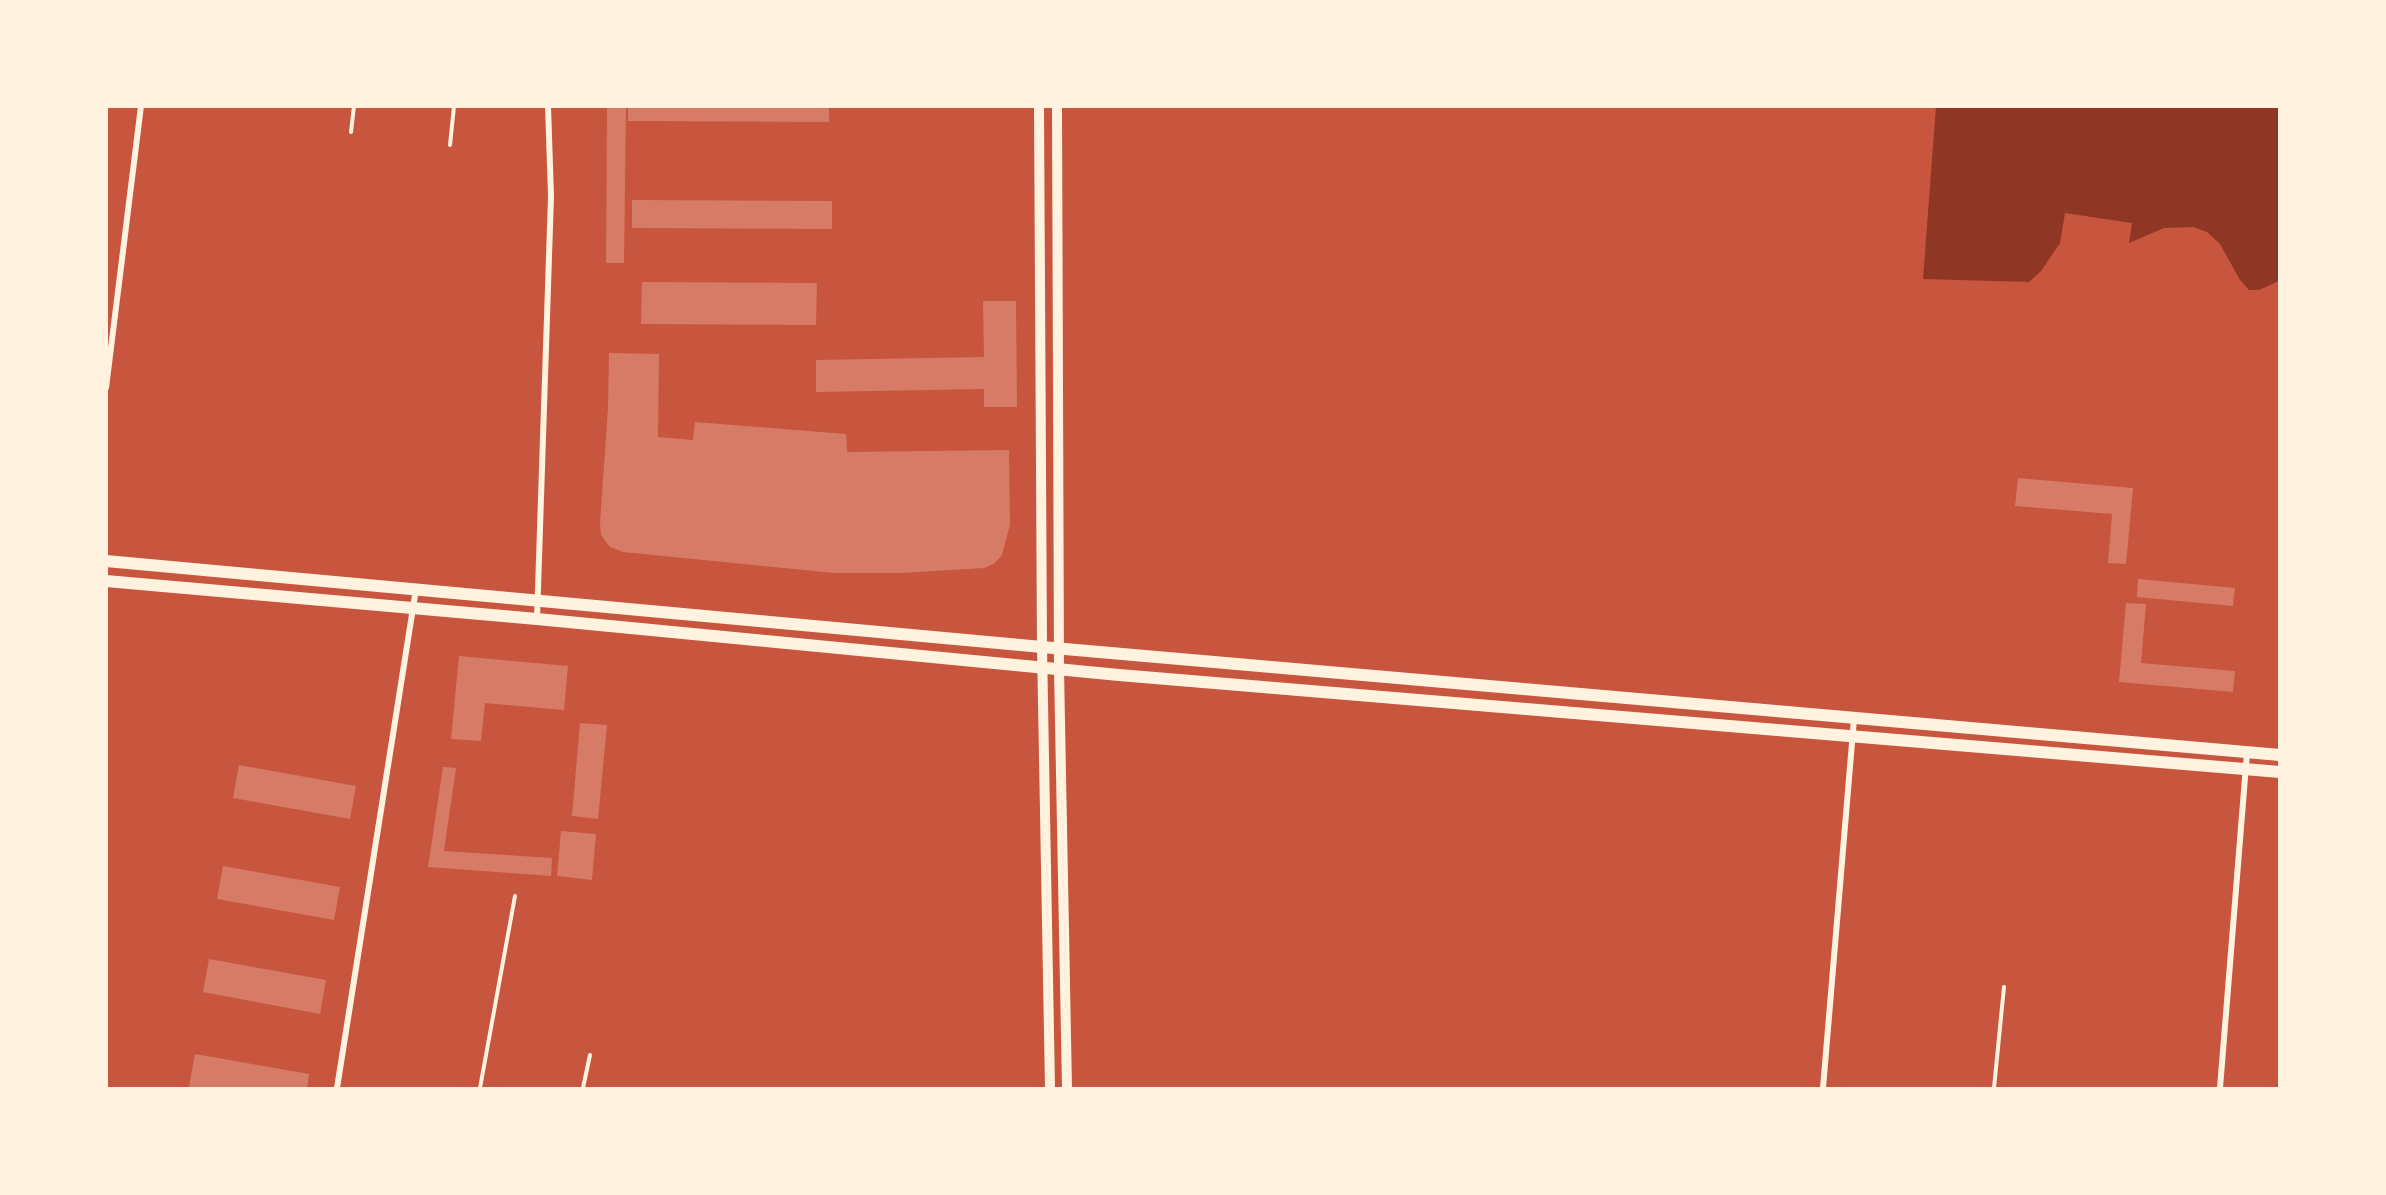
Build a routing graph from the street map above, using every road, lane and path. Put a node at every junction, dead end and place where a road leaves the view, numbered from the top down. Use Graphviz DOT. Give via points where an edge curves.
graph roads {
  1 [pos="141,106"];
  2 [pos="354,106"];
  3 [pos="454,106"];
  4 [pos="548,106"];
  5 [pos="1039,106"];
  6 [pos="1057,106"];
  7 [pos="351,132"];
  8 [pos="450,145"];
  9 [pos="106,388"];
  10 [pos="106,561"];
  11 [pos="106,581"];
  12 [pos="416,590"];
  13 [pos="538,601"];
  14 [pos="413,608"];
  15 [pos="537,619"];
  16 [pos="1042,647"];
  17 [pos="1059,648"];
  18 [pos="1042,667"];
  19 [pos="1059,669"];
  20 [pos="1854,719"];
  21 [pos="1853,736"];
  22 [pos="2247,753"];
  23 [pos="2280,755"];
  24 [pos="2246,769"];
  25 [pos="2280,772"];
  26 [pos="515,896"];
  27 [pos="2004,987"];
  28 [pos="590,1055"];
  29 [pos="2220,1088"];
  30 [pos="337,1089"];
  31 [pos="480,1089"];
  32 [pos="584,1089"];
  33 [pos="1050,1089"];
  34 [pos="1066,1089"];
  35 [pos="1823,1089"];
  36 [pos="1994,1089"];
  1 -- 9 [label="street"];
  2 -- 7 [label="lane"];
  3 -- 8 [label="lane"];
  4 -- 13 [label="street" via="551,196"];
  5 -- 16 [label="street"];
  6 -- 17 [label="street"];
  10 -- 12 [label="main road"];
  11 -- 14 [label="main road"];
  12 -- 13 [label="main road"];
  12 -- 14 [label="street"];
  13 -- 15 [label="street"];
  13 -- 16 [label="main road"];
  14 -- 15 [label="main road"];
  14 -- 30 [label="street"];
  15 -- 18 [label="main road"];
  16 -- 17 [label="main road"];
  16 -- 18 [label="street"];
  17 -- 19 [label="street"];
  17 -- 20 [label="main road"];
  18 -- 19 [label="main road"];
  18 -- 33 [label="street"];
  19 -- 21 [label="main road"];
  19 -- 34 [label="street"];
  20 -- 21 [label="street"];
  20 -- 22 [label="main road"];
  21 -- 24 [label="main road"];
  21 -- 35 [label="street"];
  22 -- 23 [label="main road"];
  22 -- 24 [label="street"];
  24 -- 25 [label="main road"];
  24 -- 29 [label="street"];
  26 -- 31 [label="lane"];
  27 -- 36 [label="lane"];
  28 -- 32 [label="lane"];
}
